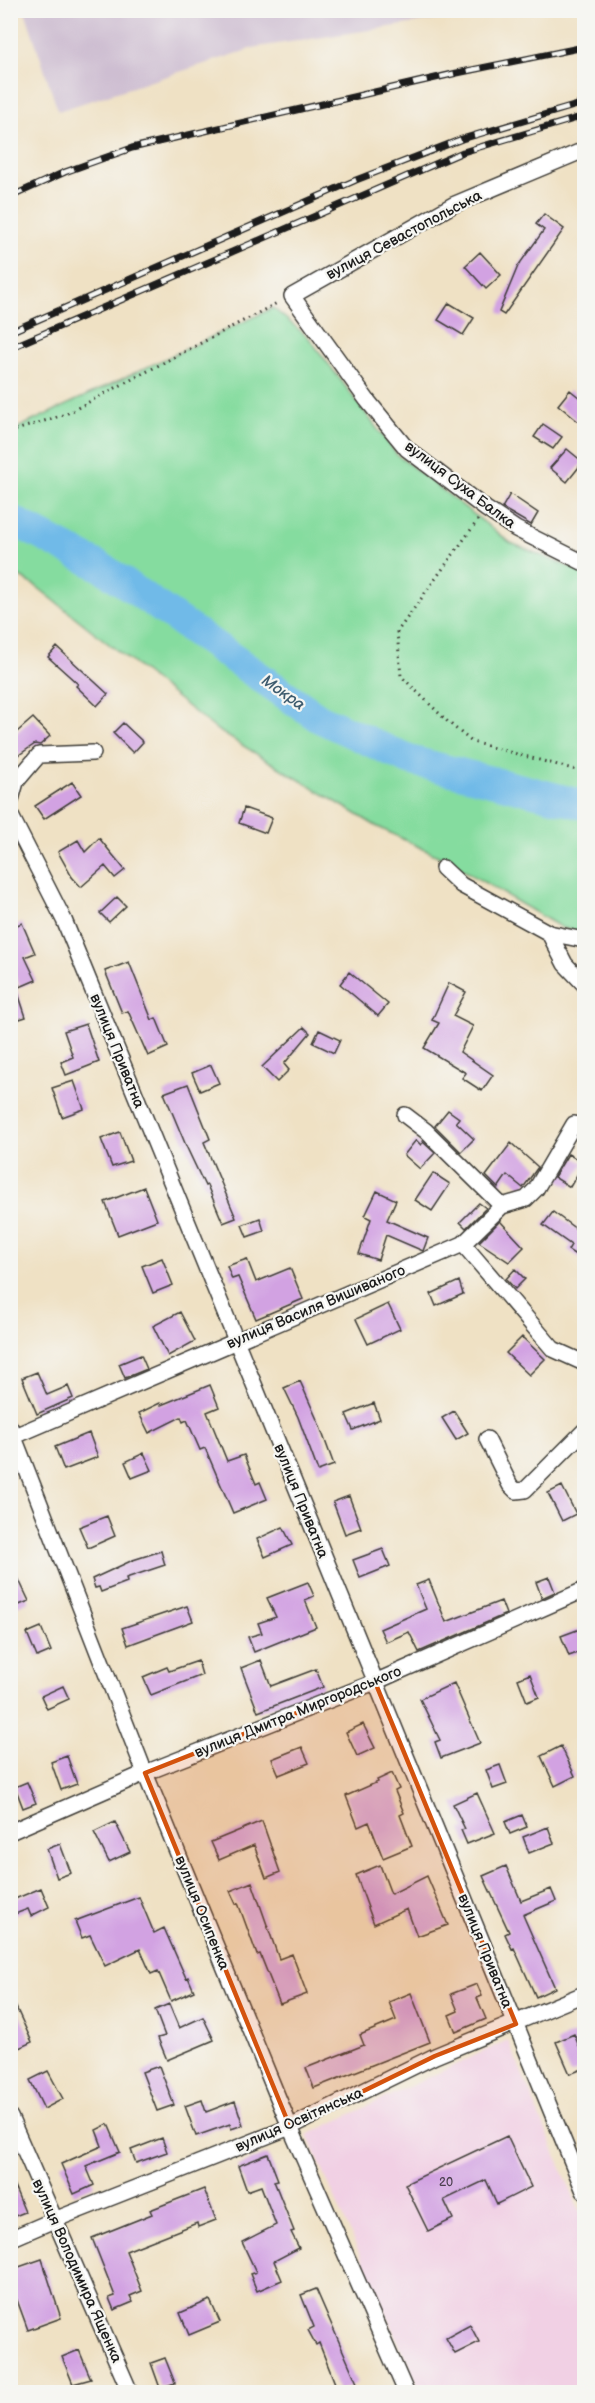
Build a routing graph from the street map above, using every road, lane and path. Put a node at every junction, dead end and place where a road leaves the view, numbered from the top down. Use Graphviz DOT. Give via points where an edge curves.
graph roads {
  1 [pos="585,150"];
  2 [pos="292,296"];
  3 [pos="10,432"];
  4 [pos="486,509"];
  5 [pos="585,563"];
  6 [pos="93,753"];
  7 [pos="585,772"];
  8 [pos="10,803"];
  9 [pos="10,814"];
  10 [pos="443,868"];
  11 [pos="549,933"];
  12 [pos="585,940"];
  13 [pos="585,984"];
  14 [pos="405,1116"];
  15 [pos="574,1124"];
  16 [pos="501,1206"];
  17 [pos="463,1244"];
  18 [pos="235,1341"];
  19 [pos="585,1363"];
  20 [pos="585,1431"];
  21 [pos="11,1434"];
  22 [pos="487,1440"];
  23 [pos="585,1590"];
  24 [pos="375,1682"];
  25 [pos="145,1773"];
  26 [pos="10,1832"];
  27 [pos="585,1994"];
  28 [pos="516,2024"];
  29 [pos="10,2117"];
  30 [pos="290,2127"];
  31 [pos="585,2192"];
  32 [pos="54,2220"];
  33 [pos="10,2239"];
  34 [pos="130,2392"];
  35 [pos="406,2392"];
  1 -- 2 [label="street, вулиця Севастопольська" via="453,205"];
  2 -- 3 [label="path" via="66,414"];
  2 -- 4 [label="street, вулиця Суха Балка" via="407,449"];
  4 -- 5 [label="street, вулиця Суха Балка" via="516,529"];
  4 -- 7 [label="path" via="397,632 401,676 472,742"];
  6 -- 8 [label="street" via="39,755 16,782"];
  9 -- 18 [label="street, вулиця Приватна" via="64,920"];
  10 -- 11 [label="street" via="461,885"];
  11 -- 12 [label="street"];
  11 -- 13 [label="street" via="565,963"];
  14 -- 16 [label="street" via="426,1131"];
  15 -- 16 [label="street" via="536,1189 526,1199"];
  16 -- 17 [label="street"];
  17 -- 18 [label="street, вулиця Василя Вишиваного"];
  17 -- 19 [label="street" via="553,1349"];
  18 -- 21 [label="street, вулиця Василя Вишиваного"];
  18 -- 24 [label="street, вулиця Приватна"];
  20 -- 22 [label="street" via="525,1490 516,1491"];
  21 -- 25 [label="street, вулиця Осипенка"];
  23 -- 24 [label="street, вулиця Дмитра Миргородського"];
  24 -- 25 [label="street, вулиця Дмитра Миргородського"];
  24 -- 28 [label="street, вулиця Приватна"];
  25 -- 26 [label="street, вулиця Дмитра Миргородського"];
  25 -- 30 [label="street, вулиця Осипенка"];
  27 -- 28 [label="street, вулиця Освітянська"];
  28 -- 30 [label="street, вулиця Освітянська" via="435,2056"];
  28 -- 31 [label="street, вулиця Приватна"];
  29 -- 32 [label="street, вулиця Володимира Ященка"];
  30 -- 32 [label="street, вулиця Освітянська"];
  30 -- 35 [label="street, вулиця Осипенка"];
  32 -- 33 [label="street, вулиця Освітянська"];
  32 -- 34 [label="street, вулиця Володимира Ященка"];
}
